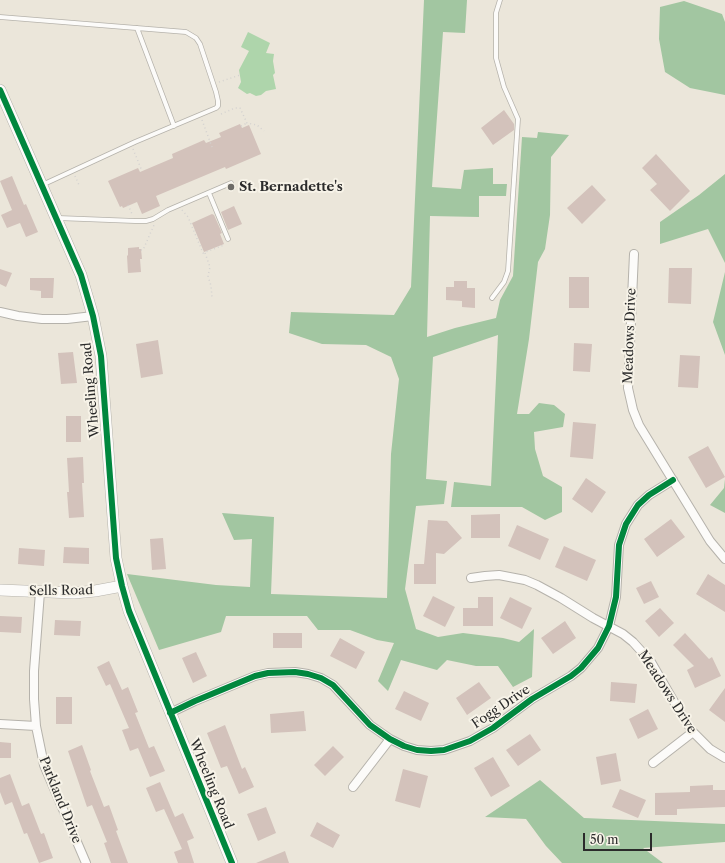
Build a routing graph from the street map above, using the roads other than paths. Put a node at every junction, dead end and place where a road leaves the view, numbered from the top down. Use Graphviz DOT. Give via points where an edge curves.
graph roads {
  1 [pos="500,0"];
  2 [pos="0,17"];
  3 [pos="137,28"];
  4 [pos="0,90"];
  5 [pos="174,126"];
  6 [pos="231,183"];
  7 [pos="41,185"];
  8 [pos="209,193"];
  9 [pos="56,218"];
  10 [pos="228,239"];
  11 [pos="634,254"];
  12 [pos="492,298"];
  13 [pos="0,312"];
  14 [pos="93,316"];
  15 [pos="673,480"];
  16 [pos="725,559"];
  17 [pos="471,578"];
  18 [pos="122,586"];
  19 [pos="0,590"];
  20 [pos="40,592"];
  21 [pos="609,626"];
  22 [pos="170,713"];
  23 [pos="0,724"];
  24 [pos="36,726"];
  25 [pos="693,732"];
  26 [pos="390,739"];
  27 [pos="725,758"];
  28 [pos="653,763"];
  29 [pos="353,787"];
  30 [pos="86,863"];
  31 [pos="232,863"];
  1 -- 12 [label="lane" via="496,13 496,58 504,87 518,119 508,271 504,282"];
  2 -- 3 [label="lane"];
  3 -- 5 [label="lane"];
  3 -- 5 [label="lane" via="186,32 196,38 204,54 218,106"];
  4 -- 7 [label="street, Wheeling Road"];
  5 -- 7 [label="lane"];
  6 -- 8 [label="lane"];
  7 -- 9 [label="street, Wheeling Road"];
  8 -- 9 [label="lane" via="155,218 139,222"];
  8 -- 10 [label="lane"];
  9 -- 14 [label="street, Wheeling Road" via="81,275"];
  11 -- 15 [label="street, Meadows Drive" via="629,399 639,425"];
  13 -- 14 [label="street" via="42,319"];
  14 -- 18 [label="street, Wheeling Road" via="101,356 116,550"];
  15 -- 16 [label="street, Meadows Drive" via="710,542"];
  15 -- 21 [label="street, Fogg Drive" via="638,505 626,524 620,545 616,597"];
  17 -- 21 [label="street, Meadows Drive" via="499,575 525,580"];
  18 -- 20 [label="street, Sells Road" via="74,593"];
  18 -- 22 [label="street, Wheeling Road"];
  19 -- 20 [label="street, Sells Road"];
  20 -- 24 [label="street, Parkland Drive" via="34,671"];
  21 -- 25 [label="street, Meadows Drive" via="623,634 651,662"];
  21 -- 26 [label="street, Fogg Drive" via="598,648 581,668 470,741 444,750 431,751 417,750"];
  22 -- 26 [label="street, Fogg Drive" via="255,676 295,672 321,678 333,685 370,725"];
  22 -- 31 [label="street, Wheeling Road"];
  23 -- 24 [label="street"];
  24 -- 30 [label="street, Parkland Drive" via="44,764"];
  25 -- 27 [label="street, Meadows Drive" via="710,749"];
  25 -- 28 [label="street"];
  26 -- 29 [label="street"];
}
